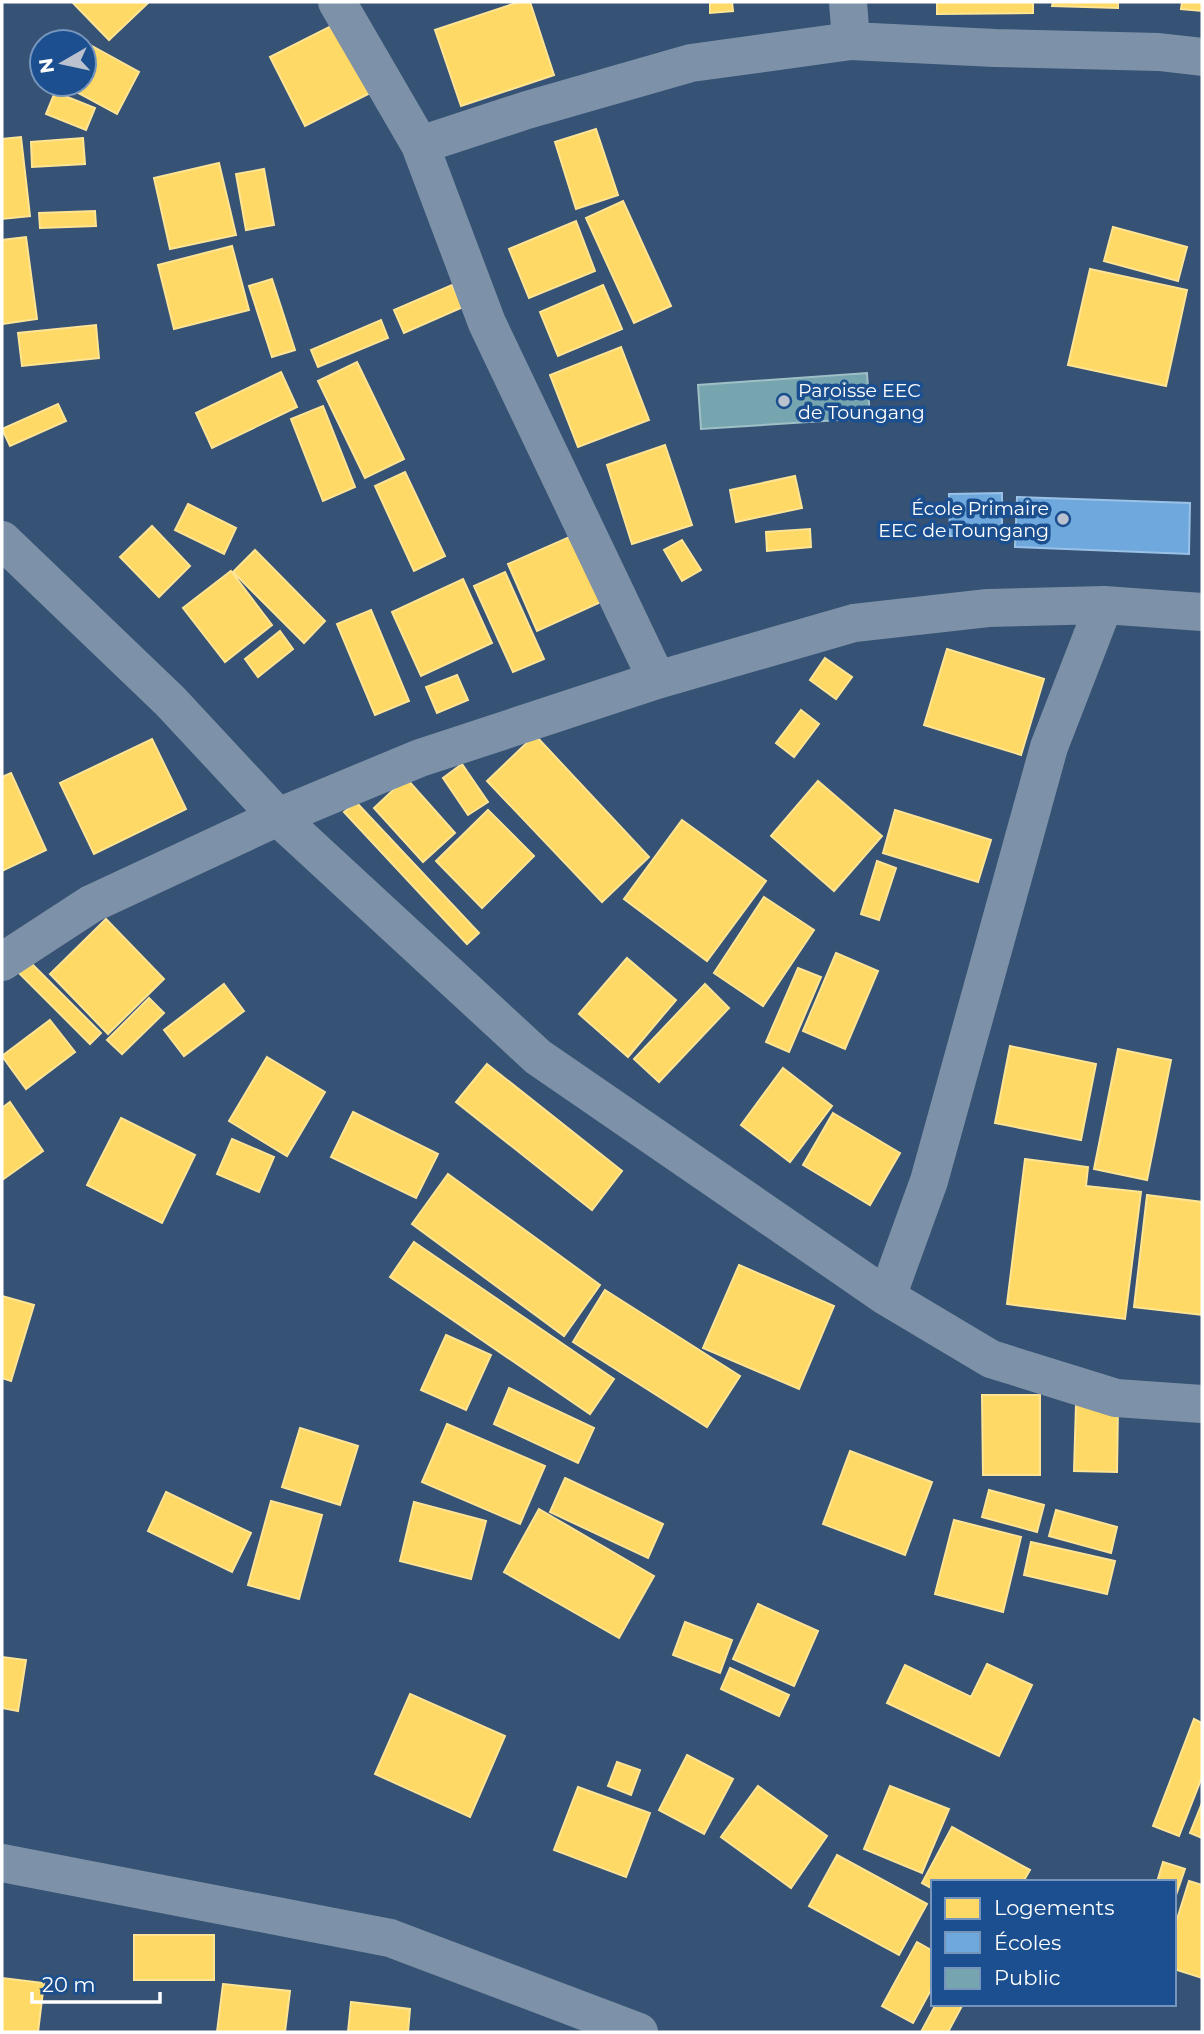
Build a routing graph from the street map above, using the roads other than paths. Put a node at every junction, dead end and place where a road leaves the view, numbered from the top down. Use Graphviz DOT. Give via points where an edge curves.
graph roads {
  1 [pos="337,2"];
  2 [pos="848,2"];
  3 [pos="851,41"];
  4 [pos="1202,57"];
  5 [pos="420,145"];
  6 [pos="2,540"];
  7 [pos="1104,605"];
  8 [pos="1202,612"];
  9 [pos="657,680"];
  10 [pos="278,817"];
  11 [pos="2,962"];
  12 [pos="887,1297"];
  13 [pos="1202,1404"];
  14 [pos="2,1863"];
  15 [pos="639,2032"];
  1 -- 5 [label="street"];
  2 -- 3 [label="street"];
  3 -- 4 [label="street"];
  3 -- 5 [label="street" via="691,63"];
  5 -- 9 [label="street" via="487,323"];
  6 -- 10 [label="street" via="170,701"];
  7 -- 8 [label="street"];
  7 -- 9 [label="street" via="988,608 854,623"];
  7 -- 12 [label="street" via="1049,747 929,1181"];
  9 -- 10 [label="street" via="421,758"];
  10 -- 11 [label="street" via="91,904"];
  10 -- 12 [label="street" via="538,1057"];
  12 -- 13 [label="street" via="991,1359 1116,1398"];
  14 -- 15 [label="street" via="390,1938"];
}
